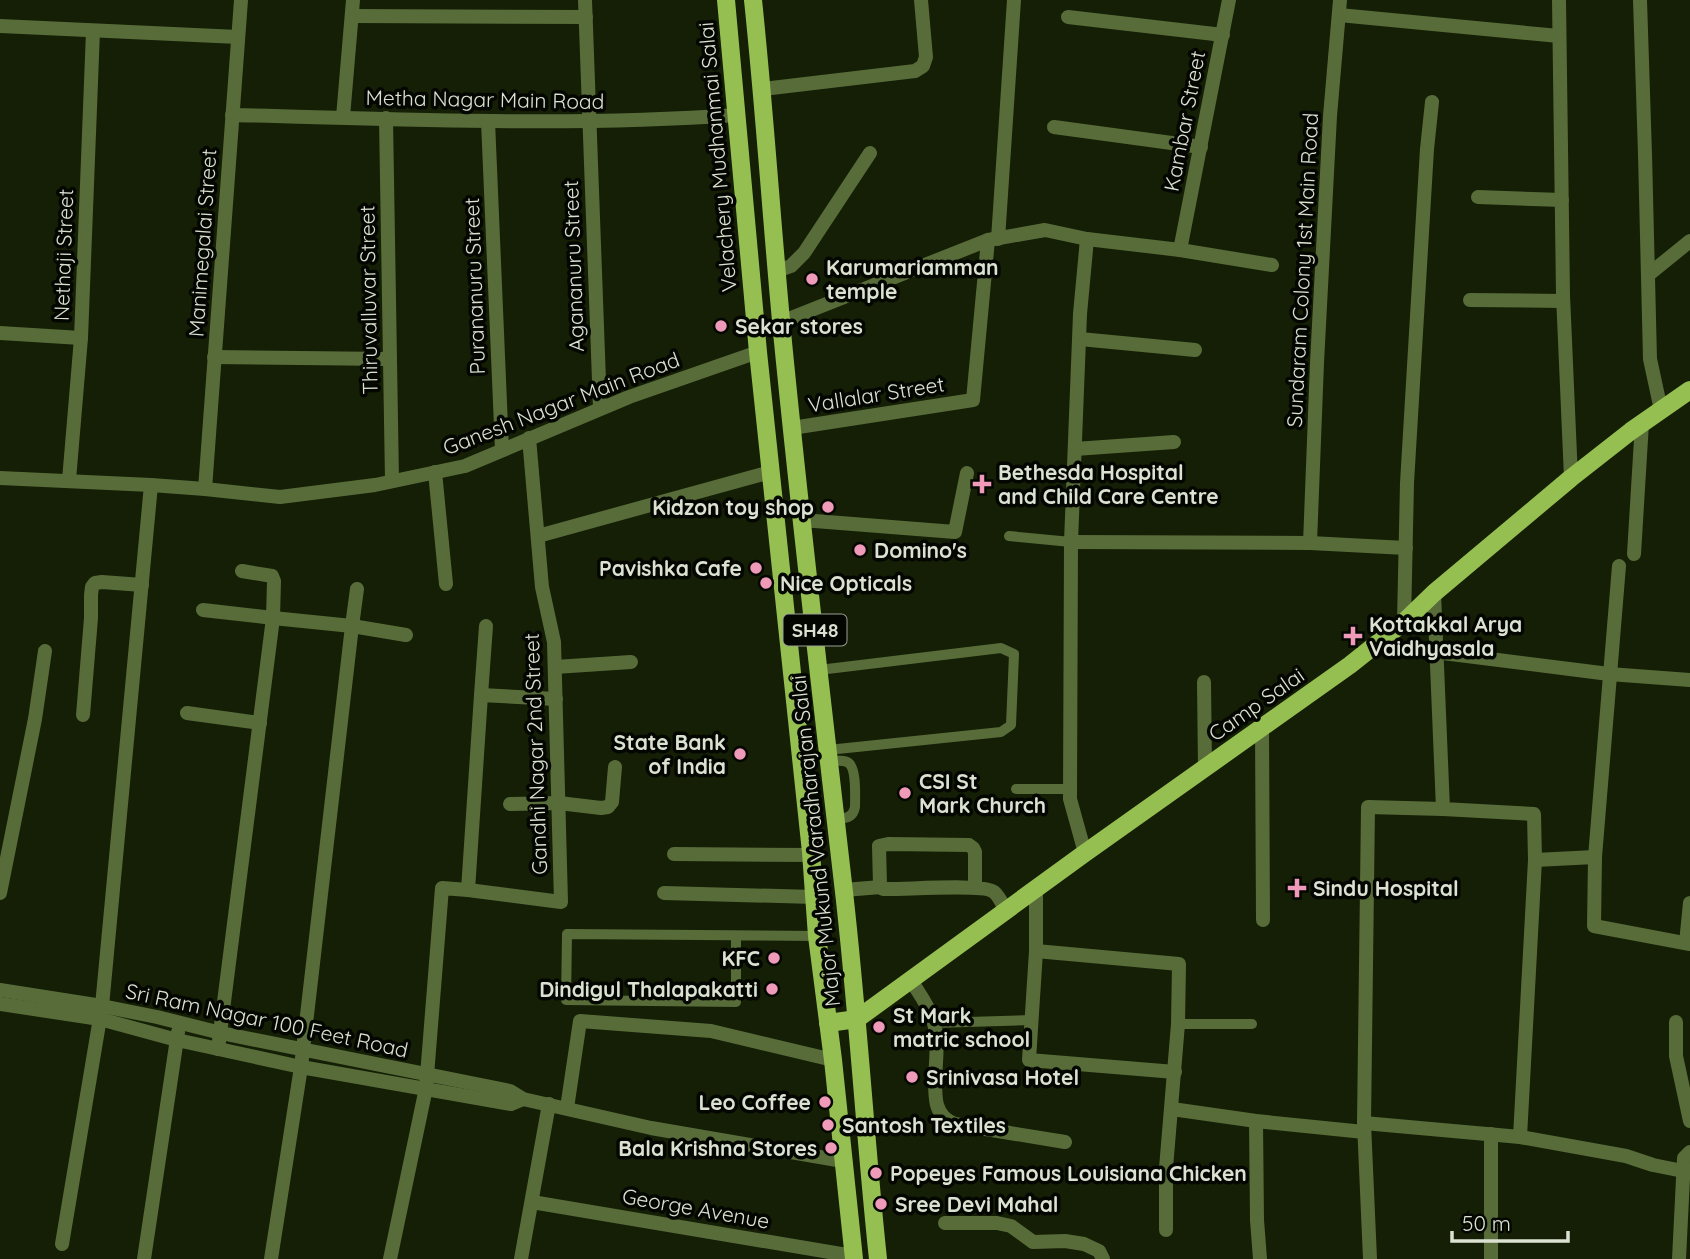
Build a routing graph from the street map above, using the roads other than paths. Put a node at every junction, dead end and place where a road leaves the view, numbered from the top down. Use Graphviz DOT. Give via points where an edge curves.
graph roads {
  1 [pos="241,0"];
  2 [pos="353,0"];
  3 [pos="585,0"];
  4 [pos="726,0"];
  5 [pos="753,0"];
  6 [pos="921,0"];
  7 [pos="1014,0"];
  8 [pos="1229,0"];
  9 [pos="1559,0"];
  10 [pos="1640,0"];
  11 [pos="1340,7"];
  12 [pos="352,16"];
  13 [pos="586,17"];
  14 [pos="1068,17"];
  15 [pos="0,26"];
  16 [pos="93,31"];
  17 [pos="1223,35"];
  18 [pos="1559,36"];
  19 [pos="238,37"];
  20 [pos="763,89"];
  21 [pos="1432,102"];
  22 [pos="232,115"];
  23 [pos="736,115"];
  24 [pos="343,117"];
  25 [pos="386,118"];
  26 [pos="488,121"];
  27 [pos="589,122"];
  28 [pos="1054,127"];
  29 [pos="1201,147"];
  30 [pos="870,153"];
  31 [pos="1478,197"];
  32 [pos="1562,200"];
  33 [pos="1087,239"];
  34 [pos="993,240"];
  35 [pos="1690,241"];
  36 [pos="1181,250"];
  37 [pos="1272,265"];
  38 [pos="777,271"];
  39 [pos="1648,275"];
  40 [pos="1471,300"];
  41 [pos="1563,301"];
  42 [pos="781,323"];
  43 [pos="0,334"];
  44 [pos="81,338"];
  45 [pos="1080,340"];
  46 [pos="1195,350"];
  47 [pos="758,352"];
  48 [pos="215,357"];
  49 [pos="390,359"];
  50 [pos="1690,390"];
  51 [pos="600,408"];
  52 [pos="1661,410"];
  53 [pos="1642,423"];
  54 [pos="792,428"];
  55 [pos="529,438"];
  56 [pos="1174,442"];
  57 [pos="1075,449"];
  58 [pos="502,450"];
  59 [pos="435,472"];
  60 [pos="770,472"];
  61 [pos="967,473"];
  62 [pos="0,478"];
  63 [pos="1571,478"];
  64 [pos="69,481"];
  65 [pos="392,481"];
  66 [pos="151,485"];
  67 [pos="205,489"];
  68 [pos="802,520"];
  69 [pos="538,536"];
  70 [pos="1009,536"];
  71 [pos="1071,542"];
  72 [pos="1310,543"];
  73 [pos="1406,548"];
  74 [pos="1634,554"];
  75 [pos="1619,566"];
  76 [pos="242,571"];
  77 [pos="446,584"];
  78 [pos="142,585"];
  79 [pos="357,589"];
  80 [pos="1434,593"];
  81 [pos="204,610"];
  82 [pos="273,618"];
  83 [pos="1405,622"];
  84 [pos="352,626"];
  85 [pos="486,626"];
  86 [pos="406,635"];
  87 [pos="46,651"];
  88 [pos="1436,652"];
  89 [pos="631,663"];
  90 [pos="555,667"];
  91 [pos="819,670"];
  92 [pos="1609,674"];
  93 [pos="1690,680"];
  94 [pos="1204,682"];
  95 [pos="481,695"];
  96 [pos="556,699"];
  97 [pos="187,713"];
  98 [pos="83,715"];
  99 [pos="260,723"];
  100 [pos="1262,727"];
  101 [pos="829,755"];
  102 [pos="615,767"];
  103 [pos="1205,768"];
  104 [pos="1016,789"];
  105 [pos="1070,789"];
  106 [pos="559,803"];
  107 [pos="510,804"];
  108 [pos="1443,809"];
  109 [pos="1086,853"];
  110 [pos="674,854"];
  111 [pos="811,855"];
  112 [pos="1595,857"];
  113 [pos="1535,860"];
  114 [pos="881,887"];
  115 [pos="975,888"];
  116 [pos="1036,889"];
  117 [pos="468,890"];
  118 [pos="844,890"];
  119 [pos="0,893"];
  120 [pos="664,893"];
  121 [pos="814,897"];
  122 [pos="1690,903"];
  123 [pos="1006,911"];
  124 [pos="1263,920"];
  125 [pos="736,936"];
  126 [pos="817,936"];
  127 [pos="1688,944"];
  128 [pos="1036,951"];
  129 [pos="911,980"];
  130 [pos="0,990"];
  131 [pos="0,1004"];
  132 [pos="101,1012"];
  133 [pos="857,1019"];
  134 [pos="1032,1020"];
  135 [pos="1676,1022"];
  136 [pos="828,1023"];
  137 [pos="934,1023"];
  138 [pos="179,1024"];
  139 [pos="1178,1024"];
  140 [pos="1252,1024"];
  141 [pos="221,1034"];
  142 [pos="177,1040"];
  143 [pos="218,1049"];
  144 [pos="303,1050"];
  145 [pos="1683,1057"];
  146 [pos="833,1060"];
  147 [pos="301,1067"];
  148 [pos="1175,1072"];
  149 [pos="427,1081"];
  150 [pos="550,1104"];
  151 [pos="567,1108"];
  152 [pos="1172,1109"];
  153 [pos="1256,1121"];
  154 [pos="1690,1121"];
  155 [pos="1364,1127"];
  156 [pos="1491,1134"];
  157 [pos="1520,1137"];
  158 [pos="1065,1142"];
  159 [pos="1690,1152"];
  160 [pos="843,1161"];
  161 [pos="1683,1171"];
  162 [pos="532,1202"];
  163 [pos="945,1223"];
  164 [pos="1166,1230"];
  165 [pos="62,1244"];
  166 [pos="854,1257"];
  167 [pos="144,1259"];
  168 [pos="271,1259"];
  169 [pos="390,1259"];
  170 [pos="522,1259"];
  171 [pos="878,1259"];
  172 [pos="1103,1259"];
  173 [pos="1260,1259"];
  174 [pos="1370,1259"];
  175 [pos="1491,1259"];
  176 [pos="1679,1259"];
  1 -- 19 [label="street, Manimegalai Street"];
  2 -- 12 [label="street"];
  3 -- 13 [label="street, Agananuru Street"];
  4 -- 23 [label="main road, Velachery Mudhanmai Salai / SH48"];
  5 -- 20 [label="main road, Major Mukund Varadharajan Salai / SH48"];
  6 -- 20 [label="street" via="926,57 915,71"];
  7 -- 34 [label="street"];
  8 -- 17 [label="street, Kambar Street"];
  9 -- 18 [label="street"];
  10 -- 39 [label="street"];
  11 -- 18 [label="street"];
  11 -- 72 [label="street, Sundaram Colony 1st Main Road" via="1330,116"];
  12 -- 13 [label="street"];
  12 -- 24 [label="street"];
  13 -- 27 [label="street, Agananuru Street"];
  14 -- 17 [label="street"];
  15 -- 16 [label="street"];
  16 -- 19 [label="street"];
  16 -- 44 [label="street, Nethaji Street"];
  17 -- 29 [label="street, Kambar Street"];
  18 -- 32 [label="street"];
  19 -- 22 [label="street, Manimegalai Street"];
  20 -- 38 [label="main road, Major Mukund Varadharajan Salai / SH48"];
  21 -- 73 [label="street"];
  22 -- 24 [label="street, Metha Nagar Main Road"];
  22 -- 48 [label="street, Manimegalai Street"];
  23 -- 27 [label="street, Metha Nagar Main Road"];
  23 -- 47 [label="main road, Velachery Mudhanmai Salai / SH48"];
  24 -- 25 [label="street, Metha Nagar Main Road"];
  25 -- 26 [label="street, Metha Nagar Main Road"];
  25 -- 49 [label="street, Thiruvalluvar Street"];
  26 -- 27 [label="street, Metha Nagar Main Road"];
  26 -- 58 [label="street, Purananuru Street"];
  27 -- 51 [label="street, Agananuru Street"];
  28 -- 29 [label="street"];
  29 -- 36 [label="street, Kambar Street"];
  30 -- 38 [label="street" via="804,253 791,266"];
  31 -- 32 [label="street"];
  32 -- 41 [label="street"];
  33 -- 34 [label="street" via="1045,230"];
  33 -- 36 [label="street"];
  33 -- 45 [label="street"];
  34 -- 42 [label="street"];
  34 -- 54 [label="street, Vallalar Street" via="973,400"];
  35 -- 39 [label="street"];
  36 -- 37 [label="street"];
  38 -- 42 [label="main road, Major Mukund Varadharajan Salai / SH48"];
  39 -- 52 [label="street" via="1650,359"];
  40 -- 41 [label="street"];
  41 -- 63 [label="street"];
  42 -- 54 [label="main road, Major Mukund Varadharajan Salai / SH48"];
  43 -- 44 [label="street"];
  44 -- 64 [label="street, Nethaji Street"];
  45 -- 46 [label="street"];
  45 -- 57 [label="street"];
  47 -- 51 [label="street, Ganesh Nagar Main Road"];
  47 -- 60 [label="main road, Major Mukund Varadharajan Salai / SH48"];
  48 -- 49 [label="street"];
  48 -- 67 [label="street, Manimegalai Street"];
  49 -- 65 [label="street, Thiruvalluvar Street"];
  50 -- 52 [label="main road, Camp Salai"];
  51 -- 55 [label="street, Ganesh Nagar Main Road"];
  52 -- 53 [label="main road, Camp Salai"];
  53 -- 63 [label="main road, Camp Salai"];
  53 -- 74 [label="street"];
  54 -- 68 [label="main road, Major Mukund Varadharajan Salai / SH48"];
  55 -- 58 [label="street, Ganesh Nagar Main Road"];
  55 -- 69 [label="street, Gandhi Nagar 2nd Street"];
  56 -- 57 [label="street"];
  57 -- 71 [label="street"];
  58 -- 59 [label="street, Ganesh Nagar Main Road" via="465,466"];
  59 -- 65 [label="street, Ganesh Nagar Main Road"];
  59 -- 77 [label="street"];
  60 -- 69 [label="street"];
  60 -- 111 [label="main road, Major Mukund Varadharajan Salai / SH48"];
  61 -- 68 [label="street" via="955,532"];
  62 -- 64 [label="street, Ganesh Nagar Main Road"];
  63 -- 80 [label="main road, Camp Salai"];
  64 -- 66 [label="street, Ganesh Nagar Main Road"];
  65 -- 67 [label="street, Ganesh Nagar Main Road" via="280,497"];
  66 -- 67 [label="street, Ganesh Nagar Main Road"];
  66 -- 78 [label="street"];
  68 -- 91 [label="main road, Major Mukund Varadharajan Salai / SH48"];
  69 -- 90 [label="street, Gandhi Nagar 2nd Street"];
  70 -- 71 [label="lane"];
  71 -- 72 [label="street"];
  71 -- 105 [label="street"];
  72 -- 73 [label="street"];
  73 -- 83 [label="street"];
  75 -- 92 [label="street"];
  76 -- 82 [label="street" via="272,576"];
  78 -- 98 [label="street" via="102,582 92,587"];
  78 -- 132 [label="street"];
  79 -- 84 [label="street"];
  80 -- 83 [label="main road, Camp Salai"];
  80 -- 88 [label="street"];
  81 -- 82 [label="street"];
  82 -- 84 [label="street"];
  82 -- 99 [label="street"];
  83 -- 100 [label="main road, Camp Salai"];
  84 -- 86 [label="street"];
  84 -- 144 [label="street"];
  85 -- 95 [label="street"];
  87 -- 119 [label="street"];
  88 -- 92 [label="street"];
  88 -- 108 [label="street"];
  89 -- 90 [label="street"];
  90 -- 96 [label="street, Gandhi Nagar 2nd Street"];
  91 -- 101 [label="main road, Major Mukund Varadharajan Salai / SH48"];
  91 -- 101 [label="lane" via="1000,648 1014,654 1011,724 1001,732"];
  92 -- 93 [label="street"];
  92 -- 112 [label="street"];
  94 -- 103 [label="street"];
  95 -- 96 [label="street"];
  95 -- 117 [label="street"];
  96 -- 106 [label="street, Gandhi Nagar 2nd Street"];
  97 -- 99 [label="street"];
  99 -- 141 [label="street"];
  100 -- 103 [label="main road, Camp Salai"];
  100 -- 124 [label="street"];
  101 -- 118 [label="main road, Major Mukund Varadharajan Salai / SH48"];
  102 -- 106 [label="street" via="611,805"];
  103 -- 109 [label="main road, Camp Salai"];
  104 -- 105 [label="lane"];
  105 -- 109 [label="street"];
  106 -- 107 [label="street"];
  106 -- 117 [label="street, Gandhi Nagar 2nd Street" via="561,902"];
  108 -- 113 [label="street" via="1534,814"];
  108 -- 155 [label="street" via="1368,807"];
  109 -- 116 [label="main road, Camp Salai"];
  110 -- 111 [label="street"];
  111 -- 121 [label="main road, Major Mukund Varadharajan Salai / SH48"];
  112 -- 113 [label="street"];
  112 -- 127 [label="street" via="1594,926"];
  113 -- 157 [label="street"];
  114 -- 115 [label="street"];
  114 -- 115 [label="street" via="879,846 888,844 968,845 975,852"];
  114 -- 118 [label="street"];
  115 -- 123 [label="street" via="995,892"];
  116 -- 123 [label="main road, Camp Salai"];
  116 -- 128 [label="street"];
  117 -- 149 [label="street" via="442,888"];
  118 -- 133 [label="main road, Major Mukund Varadharajan Salai / SH48"];
  120 -- 121 [label="street"];
  121 -- 126 [label="main road, Major Mukund Varadharajan Salai / SH48"];
  122 -- 127 [label="street"];
  123 -- 129 [label="main road, Camp Salai"];
  125 -- 125 [label="lane" via="567,934 566,1000 736,1002"];
  125 -- 126 [label="lane"];
  126 -- 136 [label="main road, Major Mukund Varadharajan Salai / SH48"];
  128 -- 134 [label="street"];
  128 -- 139 [label="street" via="1179,964"];
  129 -- 133 [label="main road, Camp Salai"];
  129 -- 137 [label="street"];
  130 -- 132 [label="street, Sri Ram Nagar 100 Feet Road"];
  131 -- 132 [label="street, Sri Ram Nagar 100 Feet Road"];
  132 -- 138 [label="street, Sri Ram Nagar 100 Feet Road" via="157,1017"];
  132 -- 142 [label="street, Sri Ram Nagar 100 Feet Road"];
  132 -- 165 [label="street"];
  133 -- 136 [label="main road, Camp Salai"];
  133 -- 171 [label="main road, Major Mukund Varadharajan Salai / SH48"];
  134 -- 137 [label="lane"];
  134 -- 148 [label="street" via="1029,1060"];
  135 -- 145 [label="street"];
  136 -- 146 [label="main road, Major Mukund Varadharajan Salai / SH48"];
  137 -- 158 [label="street" via="937,1105 943,1117 955,1124"];
  138 -- 141 [label="street, Sri Ram Nagar 100 Feet Road"];
  138 -- 142 [label="street"];
  139 -- 140 [label="lane"];
  139 -- 148 [label="street"];
  141 -- 143 [label="street"];
  141 -- 144 [label="street, Sri Ram Nagar 100 Feet Road"];
  142 -- 143 [label="street, Sri Ram Nagar 100 Feet Road"];
  142 -- 167 [label="street"];
  143 -- 147 [label="street, Sri Ram Nagar 100 Feet Road"];
  144 -- 147 [label="street"];
  144 -- 149 [label="street, Sri Ram Nagar 100 Feet Road"];
  145 -- 154 [label="street"];
  146 -- 151 [label="street" via="711,1031 580,1021"];
  146 -- 160 [label="main road, Major Mukund Varadharajan Salai / SH48"];
  147 -- 149 [label="street, Sri Ram Nagar 100 Feet Road"];
  147 -- 168 [label="street"];
  148 -- 152 [label="street"];
  149 -- 150 [label="street, Sri Ram Nagar 100 Feet Road" via="511,1104 523,1099"];
  149 -- 169 [label="street"];
  150 -- 151 [label="street, Sri Ram Nagar 100 Feet Road"];
  150 -- 162 [label="street"];
  151 -- 160 [label="street, Sri Ram Nagar 100 Feet Road" via="651,1128"];
  152 -- 153 [label="street"];
  152 -- 164 [label="street"];
  153 -- 155 [label="street"];
  153 -- 173 [label="street"];
  155 -- 156 [label="street"];
  155 -- 174 [label="street"];
  156 -- 157 [label="street"];
  156 -- 175 [label="street"];
  157 -- 161 [label="street"];
  159 -- 161 [label="street" via="1684,1157"];
  160 -- 166 [label="main road, Major Mukund Varadharajan Salai / SH48"];
  161 -- 176 [label="street"];
  162 -- 166 [label="street, George Avenue"];
  162 -- 170 [label="street"];
  163 -- 172 [label="street" via="1011,1226 1033,1242 1084,1244 1099,1251"];
}
